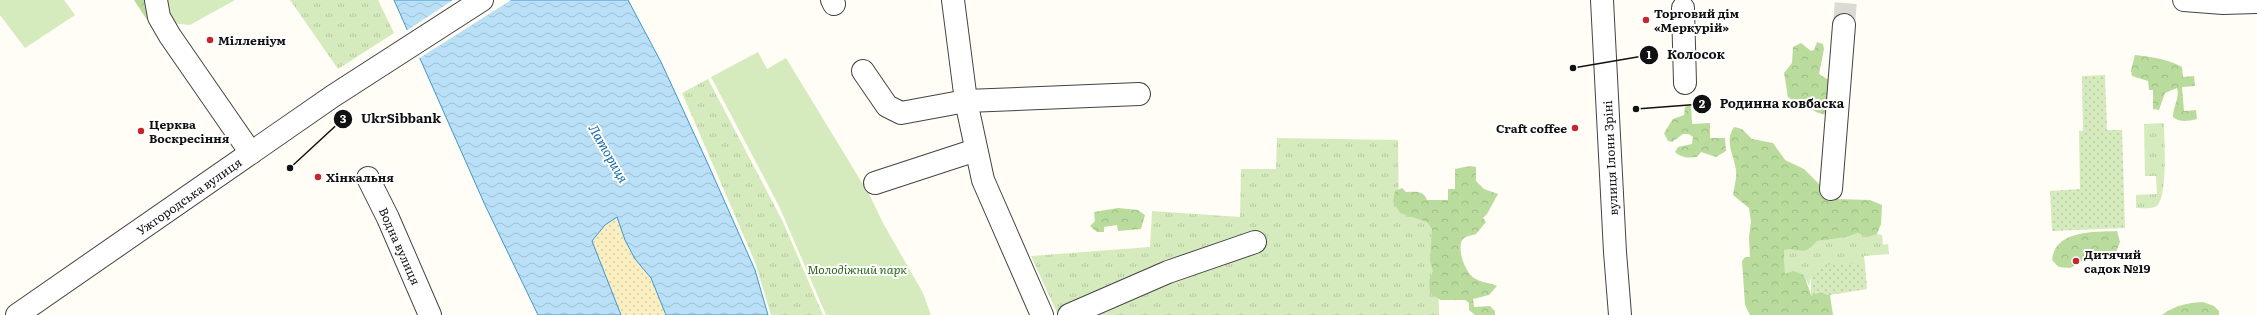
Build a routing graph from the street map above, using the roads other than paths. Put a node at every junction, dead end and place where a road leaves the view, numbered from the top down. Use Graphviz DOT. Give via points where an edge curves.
graph roads {
  1 [pos="156,0"];
  2 [pos="482,0"];
  3 [pos="953,0"];
  4 [pos="1602,0"];
  5 [pos="2184,0"];
  6 [pos="2257,2"];
  7 [pos="1683,8"];
  8 [pos="1844,25"];
  9 [pos="863,71"];
  10 [pos="1685,83"];
  11 [pos="1139,94"];
  12 [pos="966,101"];
  13 [pos="976,150"];
  14 [pos="251,153"];
  15 [pos="368,178"];
  16 [pos="874,183"];
  17 [pos="1831,189"];
  18 [pos="1255,242"];
  19 [pos="17,315"];
  20 [pos="430,315"];
  21 [pos="1042,315"];
  22 [pos="1069,315"];
  23 [pos="1620,315"];
  1 -- 14 [label="street" via="159,17 170,36"];
  2 -- 14 [label="street, Ужгородська вулиця"];
  3 -- 12 [label="street"];
  4 -- 23 [label="street, вулиця Ілони Зріні"];
  5 -- 6 [label="street"];
  7 -- 10 [label="street"];
  8 -- 17 [label="street"];
  9 -- 12 [label="street" via="887,106 901,113"];
  11 -- 12 [label="street"];
  12 -- 13 [label="street"];
  13 -- 16 [label="street"];
  13 -- 21 [label="street" via="983,180"];
  14 -- 19 [label="street, Ужгородська вулиця"];
  15 -- 20 [label="street, Водна вулиця"];
  18 -- 22 [label="street" via="1168,272"];
}
